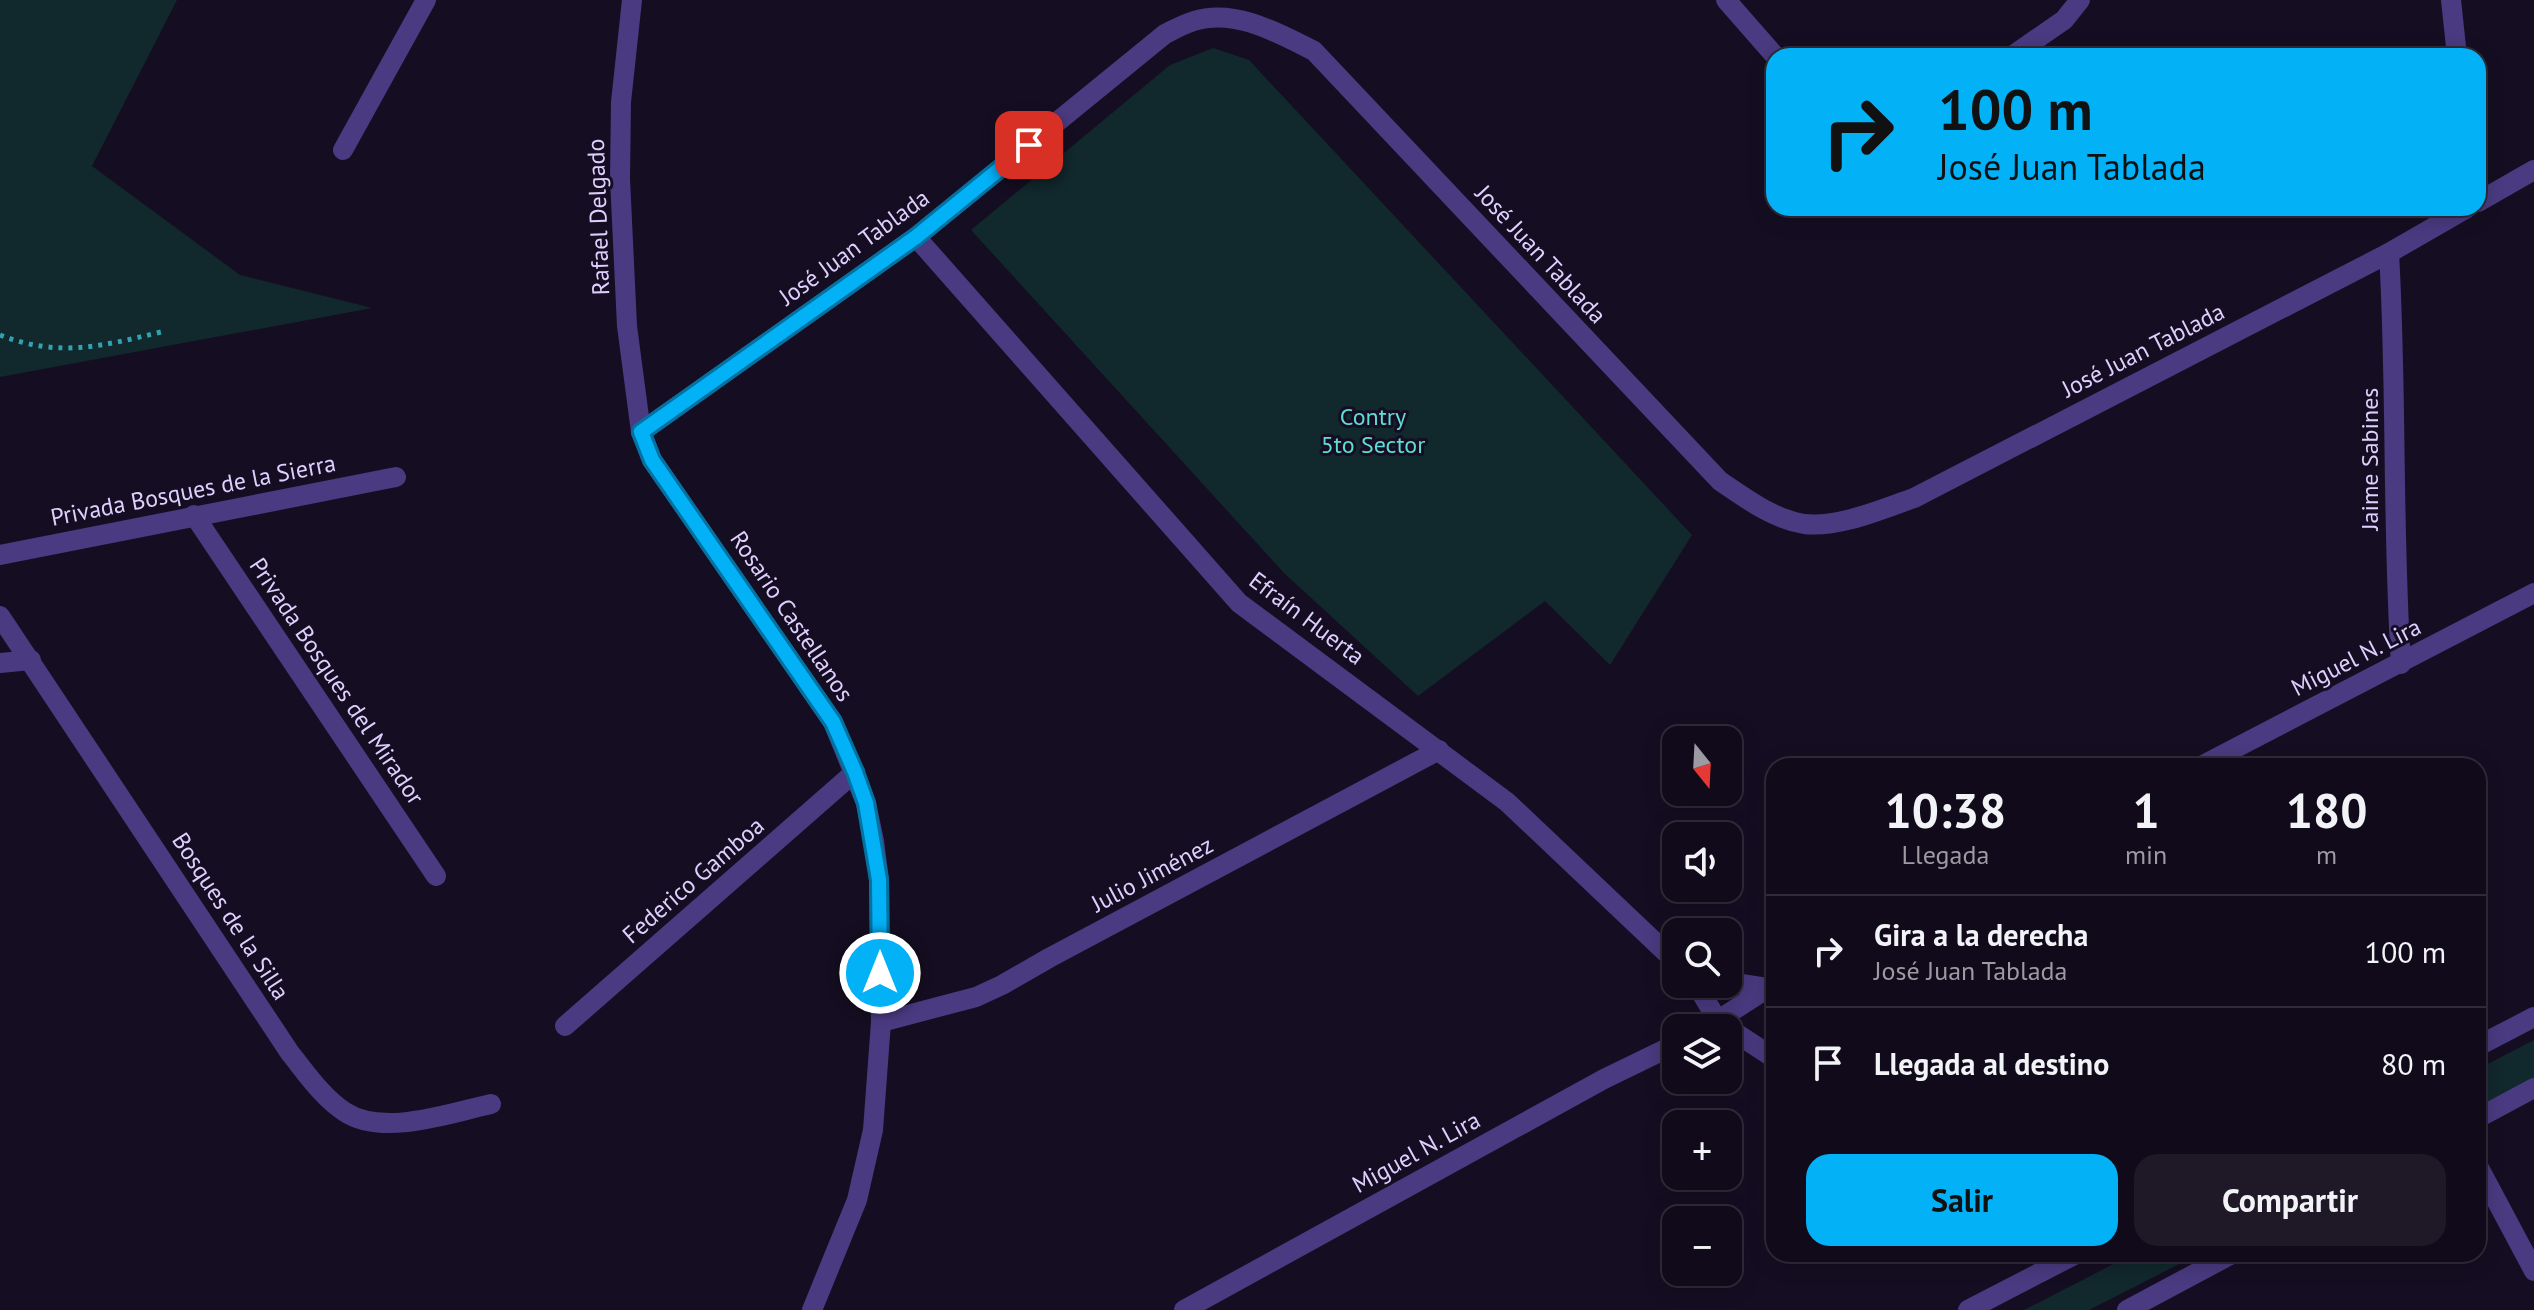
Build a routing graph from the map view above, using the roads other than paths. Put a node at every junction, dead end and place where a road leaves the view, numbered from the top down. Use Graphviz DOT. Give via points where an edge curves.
graph roads {
  1 [pos="426,0"];
  2 [pos="632,0"];
  3 [pos="1726,0"];
  4 [pos="2080,0"];
  5 [pos="2451,0"];
  6 [pos="1768,48"];
  7 [pos="2024,48"];
  8 [pos="2456,48"];
  9 [pos="343,150"];
  10 [pos="2534,170"];
  11 [pos="2486,197"];
  12 [pos="2453,216"];
  13 [pos="916,237"];
  14 [pos="2389,253"];
  15 [pos="641,432"];
  16 [pos="396,477"];
  17 [pos="194,515"];
  18 [pos="0,555"];
  19 [pos="2534,593"];
  20 [pos="0,616"];
  21 [pos="31,660"];
  22 [pos="0,663"];
  23 [pos="2401,664"];
  24 [pos="1439,750"];
  25 [pos="2217,758"];
  26 [pos="855,772"];
  27 [pos="436,876"];
  28 [pos="1662,949"];
  29 [pos="1742,984"];
  30 [pos="1766,986"];
  31 [pos="1766,992"];
  32 [pos="1736,1014"];
  33 [pos="2534,1017"];
  34 [pos="881,1022"];
  35 [pos="565,1026"];
  36 [pos="1742,1039"];
  37 [pos="2486,1042"];
  38 [pos="1662,1051"];
  39 [pos="1766,1053"];
  40 [pos="2534,1088"];
  41 [pos="491,1104"];
  42 [pos="2486,1114"];
  43 [pos="2486,1181"];
  44 [pos="2061,1262"];
  45 [pos="2217,1262"];
  46 [pos="2534,1271"];
  47 [pos="812,1310"];
  48 [pos="1184,1310"];
  49 [pos="1968,1310"];
  50 [pos="2127,1310"];
  1 -- 9 [label="street"];
  2 -- 15 [label="street, Rafael Delgado" via="621,102 620,179 627,326"];
  3 -- 6 [label="street"];
  4 -- 7 [label="street" via="2064,20"];
  5 -- 8 [label="street"];
  10 -- 11 [label="street"];
  12 -- 14 [label="street, José Juan Tablada"];
  13 -- 14 [label="street, José Juan Tablada" via="1165,34 1217,17 1252,24 1314,51 1720,481 1761,508 1804,524 1849,520 1914,498"];
  13 -- 15 [label="street, José Juan Tablada"];
  13 -- 24 [label="street, Efraín Huerta" via="1239,603"];
  14 -- 23 [label="street, Jaime Sabines"];
  15 -- 26 [label="street, Rosario Castellanos" via="652,460 833,722"];
  16 -- 17 [label="street, Privada Bosques de la Sierra"];
  17 -- 18 [label="street, Privada Bosques de la Sierra"];
  17 -- 27 [label="street, Privada Bosques del Mirador"];
  19 -- 23 [label="street, Miguel N. Lira"];
  20 -- 21 [label="street, Bosques de la Silla"];
  21 -- 22 [label="street"];
  21 -- 41 [label="street, Bosques de la Silla" via="318,1089 347,1114 376,1123 408,1122"];
  23 -- 25 [label="street, Miguel N. Lira"];
  24 -- 28 [label="street, Efraín Huerta" via="1507,802"];
  24 -- 34 [label="street, Julio Jiménez" via="1002,985"];
  26 -- 34 [label="street, Rosario Castellanos" via="866,803 879,880"];
  26 -- 35 [label="street, Federico Gamboa"];
  29 -- 30 [label="street"];
  31 -- 32 [label="street"];
  33 -- 37 [label="street"];
  34 -- 47 [label="street, Rosario Castellanos" via="873,1130 857,1200"];
  36 -- 39 [label="street"];
  38 -- 48 [label="street, Miguel N. Lira"];
  40 -- 42 [label="street"];
  43 -- 46 [label="street"];
  44 -- 49 [label="street"];
  45 -- 50 [label="street"];
}
